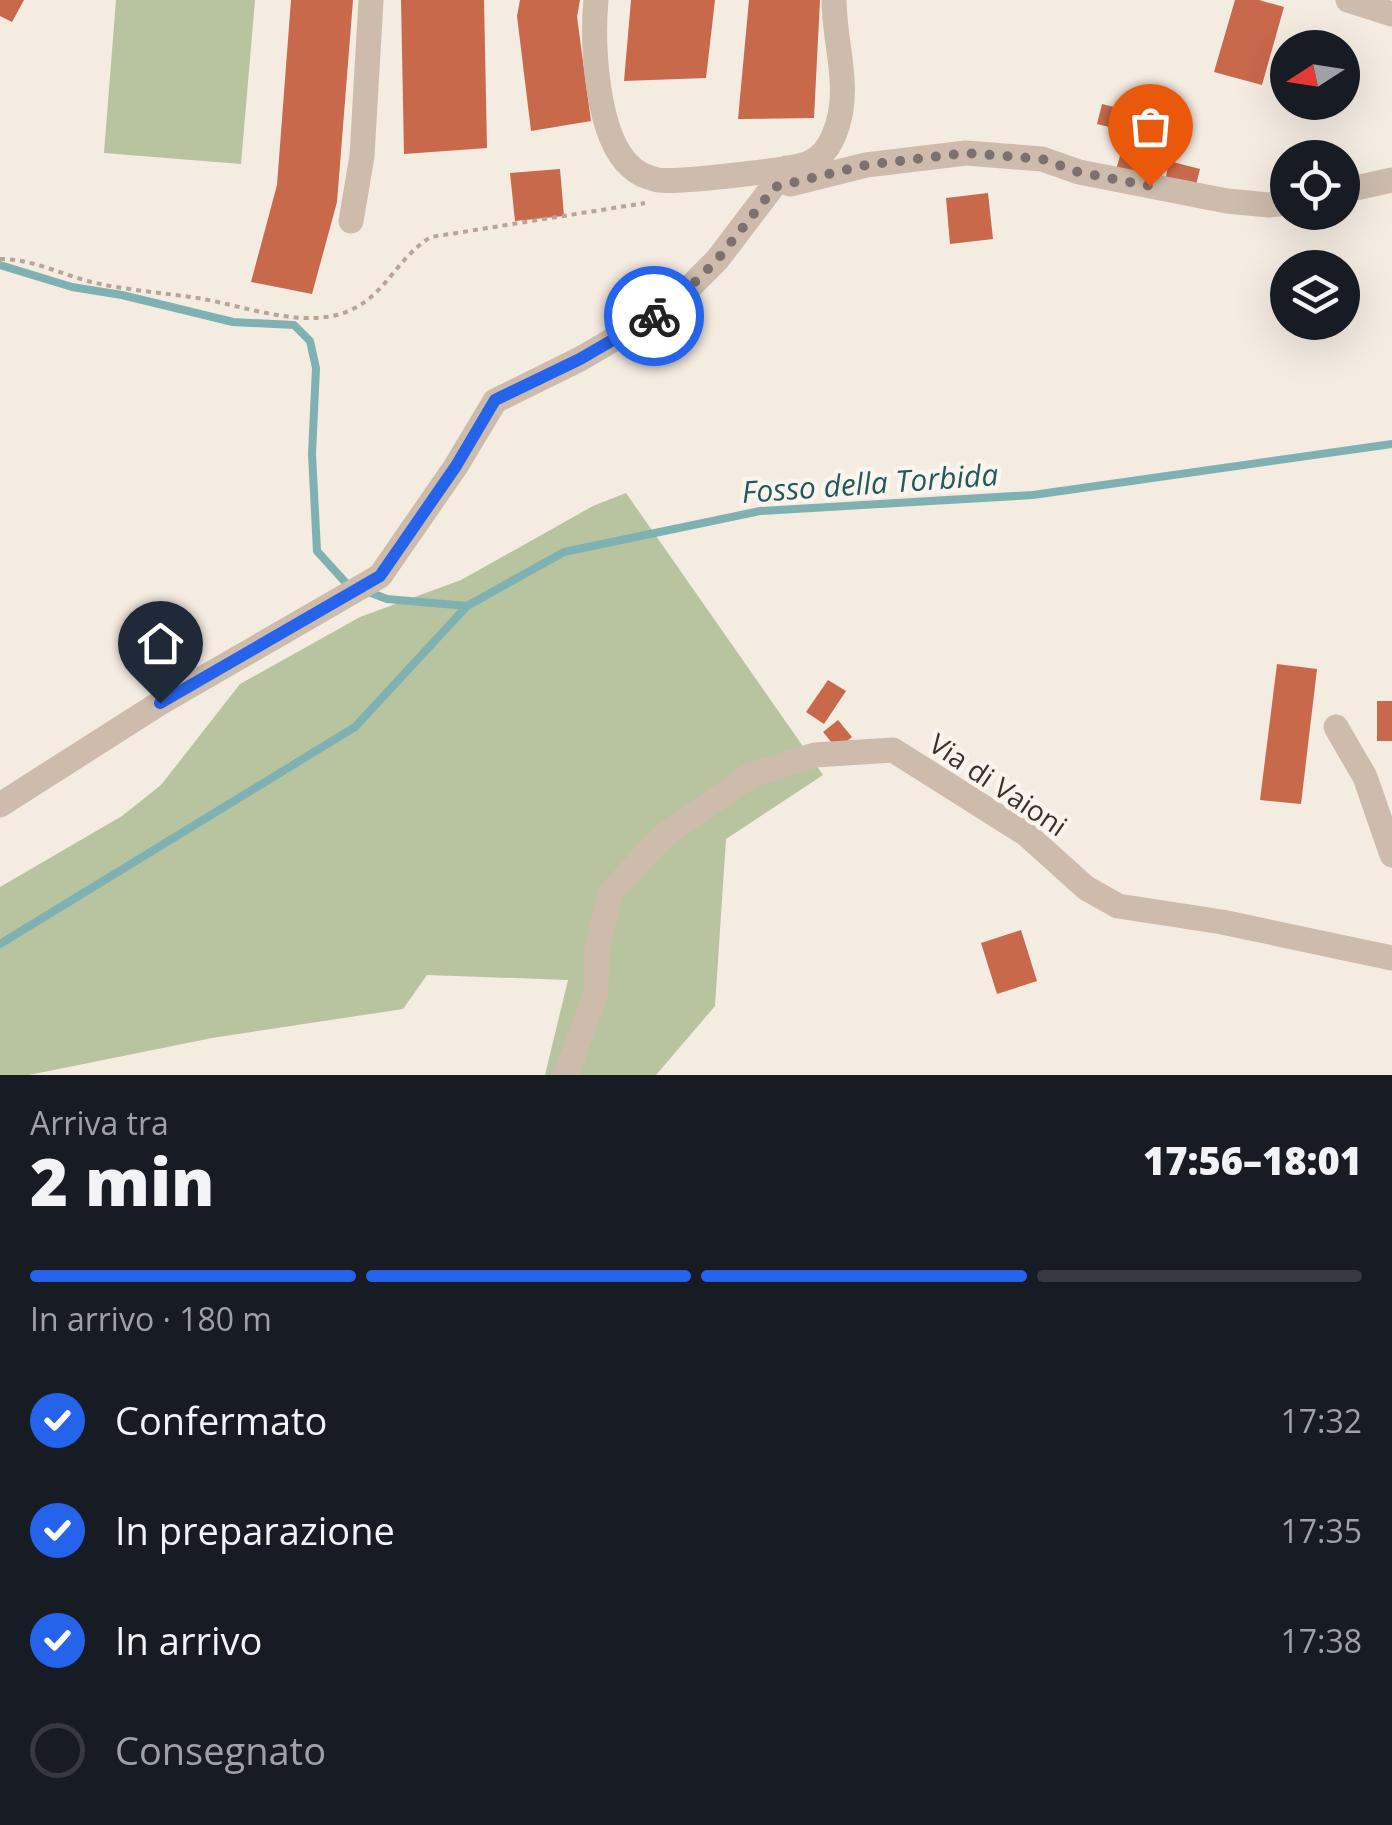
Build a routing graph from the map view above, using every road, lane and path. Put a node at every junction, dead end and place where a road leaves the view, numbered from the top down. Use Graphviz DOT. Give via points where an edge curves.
graph roads {
  1 [pos="371,0"];
  2 [pos="596,0"];
  3 [pos="834,0"];
  4 [pos="1348,0"];
  5 [pos="1392,14"];
  6 [pos="781,178"];
  7 [pos="1392,180"];
  8 [pos="1360,187"];
  9 [pos="648,202"];
  10 [pos="1270,206"];
  11 [pos="351,221"];
  12 [pos="0,259"];
  13 [pos="1336,727"];
  14 [pos="0,805"];
  15 [pos="1392,855"];
  16 [pos="1392,958"];
  17 [pos="566,1075"];
  1 -- 11 [label="street" via="362,156"];
  2 -- 6 [label="street" via="604,109 631,168 656,180"];
  3 -- 6 [label="street" via="842,52 833,138 823,154"];
  4 -- 5 [label="street"];
  6 -- 10 [label="street" via="966,153 1042,159 1078,172"];
  6 -- 14 [label="street" via="671,306 495,400 380,576"];
  7 -- 8 [label="street"];
  9 -- 12 [label="path" via="430,237 368,301 349,312 302,317 97,283"];
  13 -- 15 [label="street" via="1364,777"];
  16 -- 17 [label="street, Via di Vaioni" via="1118,906 1086,888 1026,834 893,750 815,755 751,776 664,836 610,892 597,948 596,993"];
}
